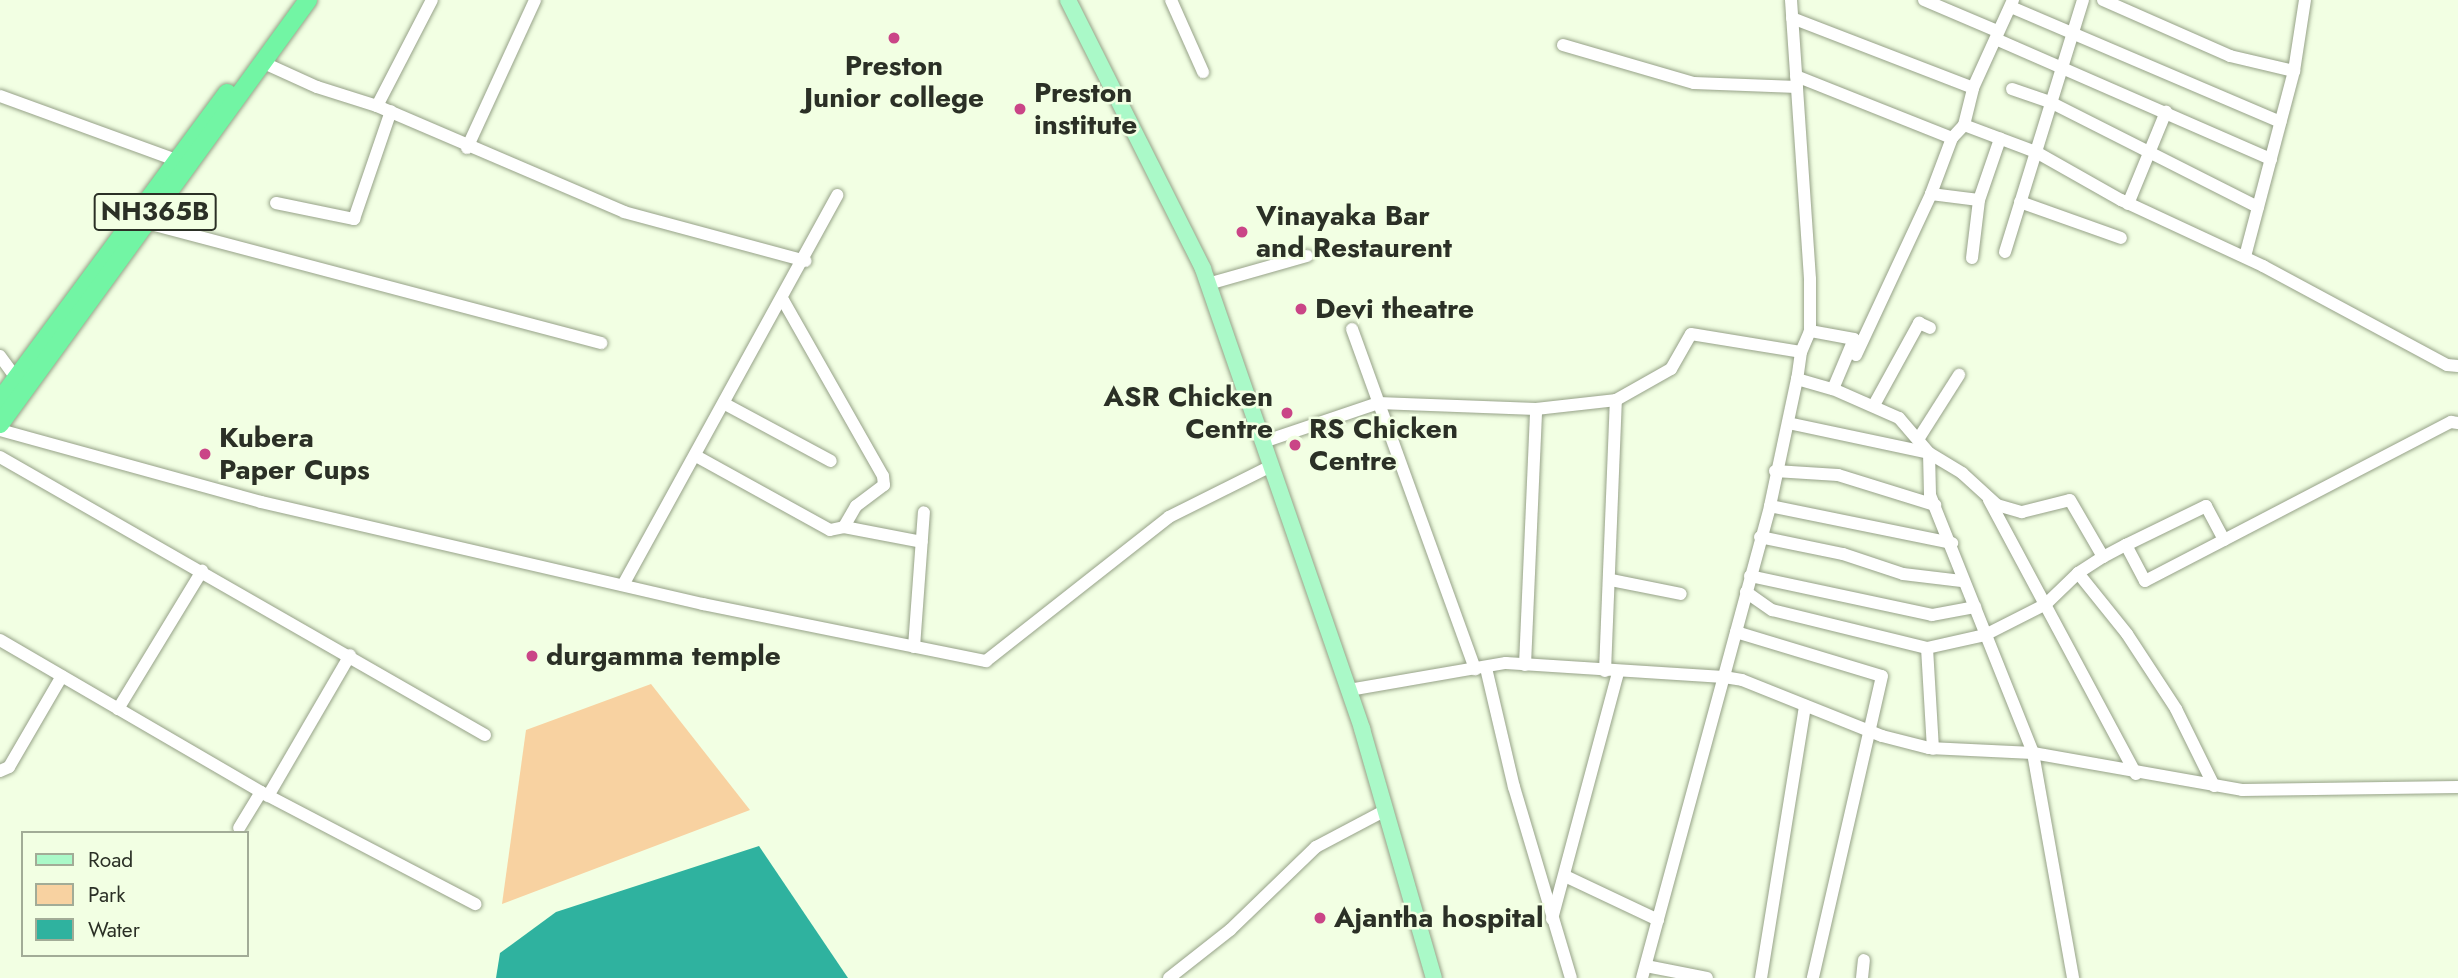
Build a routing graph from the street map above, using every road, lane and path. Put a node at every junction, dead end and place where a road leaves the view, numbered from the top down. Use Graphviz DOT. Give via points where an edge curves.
graph roads {
  1 [pos="296,0"];
  2 [pos="308,0"];
  3 [pos="432,0"];
  4 [pos="536,0"];
  5 [pos="1068,0"];
  6 [pos="1171,0"];
  7 [pos="1791,0"];
  8 [pos="1924,0"];
  9 [pos="2083,0"];
  10 [pos="2103,0"];
  11 [pos="2305,0"];
  12 [pos="2012,3"];
  13 [pos="1792,18"];
  14 [pos="2073,30"];
  15 [pos="1998,36"];
  16 [pos="1563,45"];
  17 [pos="264,62"];
  18 [pos="2064,66"];
  19 [pos="2294,71"];
  20 [pos="1203,72"];
  21 [pos="1797,82"];
  22 [pos="1973,88"];
  23 [pos="2012,89"];
  24 [pos="0,96"];
  25 [pos="2050,102"];
  26 [pos="377,106"];
  27 [pos="391,111"];
  28 [pos="2166,112"];
  29 [pos="2281,122"];
  30 [pos="1964,125"];
  31 [pos="1952,138"];
  32 [pos="2000,139"];
  33 [pos="467,148"];
  34 [pos="2150,151"];
  35 [pos="2036,152"];
  36 [pos="2271,159"];
  37 [pos="176,160"];
  38 [pos="1931,194"];
  39 [pos="837,195"];
  40 [pos="1979,200"];
  41 [pos="2020,202"];
  42 [pos="276,203"];
  43 [pos="2128,204"];
  44 [pos="2258,208"];
  45 [pos="146,223"];
  46 [pos="2121,238"];
  47 [pos="2005,252"];
  48 [pos="1307,256"];
  49 [pos="2245,257"];
  50 [pos="1972,258"];
  51 [pos="805,261"];
  52 [pos="1208,284"];
  53 [pos="783,300"];
  54 [pos="1930,328"];
  55 [pos="1352,329"];
  56 [pos="1810,331"];
  57 [pos="601,343"];
  58 [pos="1801,352"];
  59 [pos="0,356"];
  60 [pos="2458,366"];
  61 [pos="1959,375"];
  62 [pos="16,379"];
  63 [pos="1797,379"];
  64 [pos="1836,390"];
  65 [pos="0,400"];
  66 [pos="1616,400"];
  67 [pos="1378,403"];
  68 [pos="725,404"];
  69 [pos="1874,405"];
  70 [pos="1536,409"];
  71 [pos="1788,423"];
  72 [pos="2458,423"];
  73 [pos="0,424"];
  74 [pos="0,430"];
  75 [pos="1919,438"];
  76 [pos="1263,442"];
  77 [pos="1929,453"];
  78 [pos="696,456"];
  79 [pos="0,457"];
  80 [pos="831,461"];
  81 [pos="1271,466"];
  82 [pos="1775,471"];
  83 [pos="1987,496"];
  84 [pos="1935,505"];
  85 [pos="1770,506"];
  86 [pos="924,512"];
  87 [pos="844,527"];
  88 [pos="1760,537"];
  89 [pos="2224,540"];
  90 [pos="922,541"];
  91 [pos="1952,543"];
  92 [pos="2126,545"];
  93 [pos="2103,557"];
  94 [pos="202,571"];
  95 [pos="2078,573"];
  96 [pos="1750,576"];
  97 [pos="1611,580"];
  98 [pos="1962,581"];
  99 [pos="623,585"];
  100 [pos="1746,592"];
  101 [pos="1681,594"];
  102 [pos="2046,604"];
  103 [pos="1975,607"];
  104 [pos="1736,632"];
  105 [pos="1985,635"];
  106 [pos="0,641"];
  107 [pos="914,647"];
  108 [pos="1927,648"];
  109 [pos="350,655"];
  110 [pos="1525,665"];
  111 [pos="1480,669"];
  112 [pos="1611,672"];
  113 [pos="62,676"];
  114 [pos="1724,677"];
  115 [pos="1349,690"];
  116 [pos="1805,706"];
  117 [pos="118,709"];
  118 [pos="1872,731"];
  119 [pos="485,735"];
  120 [pos="1933,748"];
  121 [pos="2033,753"];
  122 [pos="0,771"];
  123 [pos="2136,774"];
  124 [pos="2214,786"];
  125 [pos="2458,787"];
  126 [pos="264,794"];
  127 [pos="1386,810"];
  128 [pos="239,828"];
  129 [pos="1565,876"];
  130 [pos="475,904"];
  131 [pos="1658,920"];
  132 [pos="1552,921"];
  133 [pos="1864,960"];
  134 [pos="1644,972"];
  135 [pos="1172,977"];
  136 [pos="1433,978"];
  137 [pos="1571,978"];
  138 [pos="1707,978"];
  139 [pos="1761,978"];
  140 [pos="1814,978"];
  141 [pos="1863,978"];
  142 [pos="2073,978"];
  1 -- 37 [label="highway, NH365B"];
  2 -- 17 [label="highway, NH365B"];
  3 -- 26 [label="street"];
  4 -- 33 [label="street"];
  5 -- 52 [label="main road"];
  6 -- 20 [label="street"];
  7 -- 13 [label="street"];
  8 -- 15 [label="street"];
  9 -- 14 [label="street"];
  10 -- 19 [label="street" via="2230,56"];
  11 -- 19 [label="street"];
  12 -- 14 [label="street"];
  12 -- 15 [label="street"];
  13 -- 21 [label="street"];
  13 -- 22 [label="street"];
  14 -- 18 [label="street"];
  14 -- 29 [label="street"];
  15 -- 18 [label="street"];
  15 -- 22 [label="street"];
  16 -- 21 [label="street" via="1694,83"];
  17 -- 26 [label="street" via="317,87"];
  17 -- 45 [label="highway, NH365B"];
  18 -- 25 [label="street"];
  18 -- 28 [label="street"];
  19 -- 29 [label="street"];
  21 -- 31 [label="street"];
  21 -- 56 [label="street"];
  22 -- 30 [label="street"];
  23 -- 25 [label="street"];
  24 -- 37 [label="street"];
  25 -- 34 [label="street"];
  25 -- 35 [label="street"];
  26 -- 27 [label="street"];
  27 -- 33 [label="street"];
  27 -- 42 [label="street" via="354,219"];
  28 -- 34 [label="street"];
  28 -- 36 [label="street"];
  29 -- 36 [label="street"];
  30 -- 31 [label="street"];
  30 -- 32 [label="street"];
  31 -- 38 [label="street"];
  32 -- 35 [label="street"];
  32 -- 40 [label="street"];
  33 -- 51 [label="street" via="624,212"];
  34 -- 43 [label="street"];
  34 -- 44 [label="street"];
  35 -- 41 [label="street"];
  35 -- 43 [label="street"];
  36 -- 44 [label="street"];
  37 -- 62 [label="highway, NH365B"];
  38 -- 40 [label="street"];
  38 -- 64 [label="street"];
  39 -- 51 [label="street"];
  40 -- 50 [label="street"];
  41 -- 46 [label="street"];
  41 -- 47 [label="street"];
  43 -- 49 [label="street"];
  44 -- 49 [label="street"];
  45 -- 57 [label="street"];
  45 -- 73 [label="highway, NH365B"];
  48 -- 52 [label="street"];
  49 -- 60 [label="street" via="2446,365"];
  51 -- 53 [label="street"];
  52 -- 76 [label="main road"];
  53 -- 68 [label="street"];
  53 -- 87 [label="street" via="883,477 884,485 856,506"];
  54 -- 69 [label="street" via="1919,323"];
  55 -- 67 [label="street"];
  56 -- 58 [label="street"];
  56 -- 64 [label="street" via="1854,339"];
  58 -- 63 [label="street"];
  58 -- 66 [label="street" via="1691,334 1671,369"];
  59 -- 62 [label="street"];
  61 -- 75 [label="street"];
  62 -- 65 [label="highway, NH365B"];
  63 -- 64 [label="street"];
  63 -- 71 [label="street"];
  64 -- 69 [label="street"];
  66 -- 70 [label="street"];
  66 -- 97 [label="street"];
  67 -- 70 [label="street"];
  67 -- 76 [label="street"];
  67 -- 111 [label="street"];
  68 -- 78 [label="street"];
  68 -- 80 [label="street"];
  69 -- 75 [label="street" via="1899,418"];
  70 -- 110 [label="street"];
  71 -- 77 [label="street"];
  71 -- 82 [label="street"];
  72 -- 89 [label="street" via="2439,428"];
  74 -- 99 [label="street" via="261,502"];
  75 -- 77 [label="street"];
  76 -- 81 [label="main road"];
  77 -- 83 [label="street"];
  77 -- 84 [label="street"];
  78 -- 87 [label="street" via="830,530"];
  78 -- 99 [label="street"];
  79 -- 94 [label="street"];
  81 -- 107 [label="street" via="1169,517 986,661"];
  81 -- 115 [label="main road"];
  82 -- 84 [label="street" via="1838,475"];
  82 -- 85 [label="street"];
  83 -- 93 [label="street" via="1997,505 2022,512 2070,500"];
  83 -- 102 [label="street"];
  84 -- 91 [label="street"];
  85 -- 88 [label="street"];
  85 -- 91 [label="street"];
  86 -- 90 [label="street"];
  87 -- 90 [label="street"];
  88 -- 96 [label="street"];
  88 -- 98 [label="street" via="1843,554 1903,574"];
  89 -- 92 [label="street" via="2206,506"];
  89 -- 92 [label="street" via="2145,581"];
  90 -- 107 [label="street"];
  91 -- 98 [label="street"];
  92 -- 93 [label="street"];
  93 -- 95 [label="street"];
  94 -- 109 [label="street"];
  94 -- 117 [label="street"];
  95 -- 102 [label="street"];
  95 -- 124 [label="street" via="2127,634 2176,709"];
  96 -- 100 [label="street"];
  96 -- 103 [label="street" via="1932,615"];
  97 -- 101 [label="street"];
  97 -- 112 [label="street"];
  98 -- 103 [label="street"];
  99 -- 107 [label="street"];
  100 -- 104 [label="street"];
  100 -- 108 [label="street" via="1772,610"];
  102 -- 105 [label="street"];
  102 -- 123 [label="street"];
  103 -- 105 [label="street"];
  104 -- 114 [label="street"];
  104 -- 118 [label="street" via="1882,676"];
  105 -- 108 [label="street"];
  105 -- 121 [label="street"];
  106 -- 113 [label="street"];
  108 -- 120 [label="street"];
  109 -- 119 [label="street"];
  109 -- 126 [label="street"];
  110 -- 111 [label="street"];
  110 -- 112 [label="street"];
  111 -- 115 [label="street"];
  111 -- 132 [label="street"];
  112 -- 114 [label="street"];
  112 -- 129 [label="street"];
  113 -- 117 [label="street"];
  113 -- 122 [label="street" via="9,768"];
  114 -- 116 [label="street"];
  114 -- 131 [label="street"];
  115 -- 127 [label="main road"];
  116 -- 118 [label="street"];
  116 -- 139 [label="street"];
  117 -- 126 [label="street"];
  118 -- 120 [label="street"];
  118 -- 140 [label="street"];
  120 -- 121 [label="street"];
  121 -- 123 [label="street"];
  121 -- 142 [label="street"];
  123 -- 124 [label="street"];
  124 -- 125 [label="street" via="2319,791"];
  126 -- 128 [label="street"];
  126 -- 130 [label="street"];
  127 -- 135 [label="street" via="1316,847 1230,930"];
  127 -- 136 [label="main road"];
  129 -- 131 [label="street"];
  129 -- 132 [label="street"];
  131 -- 134 [label="street"];
  132 -- 137 [label="street"];
  133 -- 141 [label="street"];
  134 -- 138 [label="street"];
}
